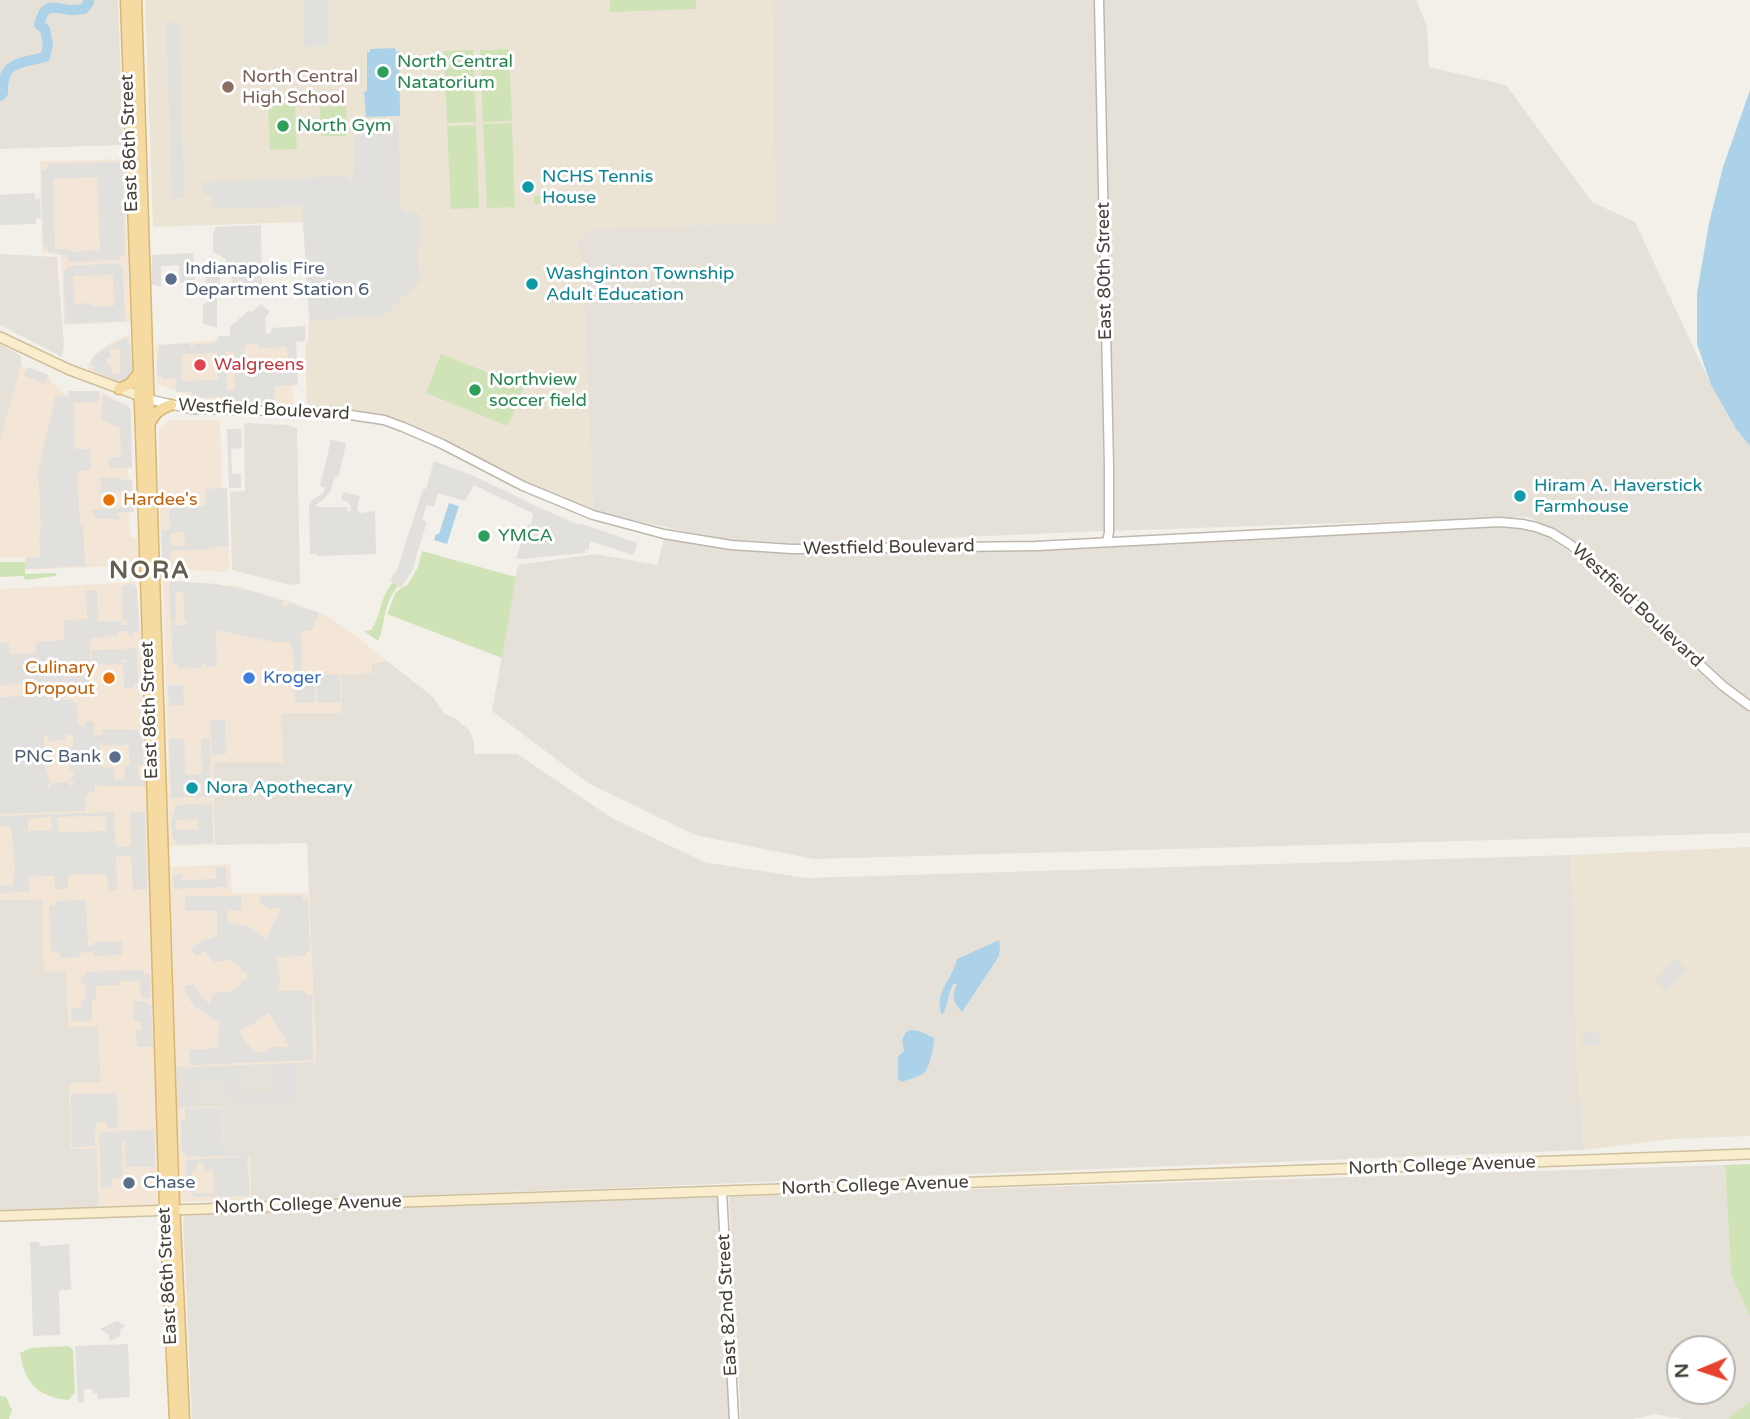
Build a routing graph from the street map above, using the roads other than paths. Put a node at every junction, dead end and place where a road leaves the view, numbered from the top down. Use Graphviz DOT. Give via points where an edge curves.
graph roads {
  1 [pos="126,0"];
  2 [pos="136,0"];
  3 [pos="1099,0"];
  4 [pos="0,337"];
  5 [pos="138,374"];
  6 [pos="119,389"];
  7 [pos="144,397"];
  8 [pos="170,405"];
  9 [pos="149,426"];
  10 [pos="1107,542"];
  11 [pos="1750,706"];
  12 [pos="1750,1154"];
  13 [pos="722,1191"];
  14 [pos="169,1210"];
  15 [pos="0,1216"];
  16 [pos="175,1419"];
  17 [pos="184,1419"];
  18 [pos="734,1419"];
  1 -- 5 [label="main road, East 86th Street"];
  2 -- 7 [label="main road, East 86th Street"];
  3 -- 10 [label="street, East 80th Street" via="1110,467"];
  4 -- 6 [label="main road, Westfield Boulevard"];
  5 -- 6 [label="main road"];
  5 -- 7 [label="main road, East 86th Street"];
  6 -- 7 [label="main road, Westfield Boulevard"];
  7 -- 8 [label="street, Westfield Boulevard"];
  7 -- 9 [label="main road, East 86th Street"];
  7 -- 14 [label="main road, East 86th Street" via="147,620"];
  8 -- 9 [label="main road" via="155,414"];
  8 -- 10 [label="street, Westfield Boulevard" via="330,412 384,420 569,506 626,525 711,543 806,549"];
  9 -- 14 [label="main road, East 86th Street"];
  10 -- 11 [label="street, Westfield Boulevard" via="1500,522 1534,526 1571,545"];
  12 -- 13 [label="main road, North College Avenue"];
  13 -- 14 [label="main road, North College Avenue"];
  13 -- 18 [label="street, East 82nd Street"];
  14 -- 15 [label="main road, North College Avenue"];
  14 -- 16 [label="main road, East 86th Street"];
  14 -- 17 [label="main road, East 86th Street"];
}
